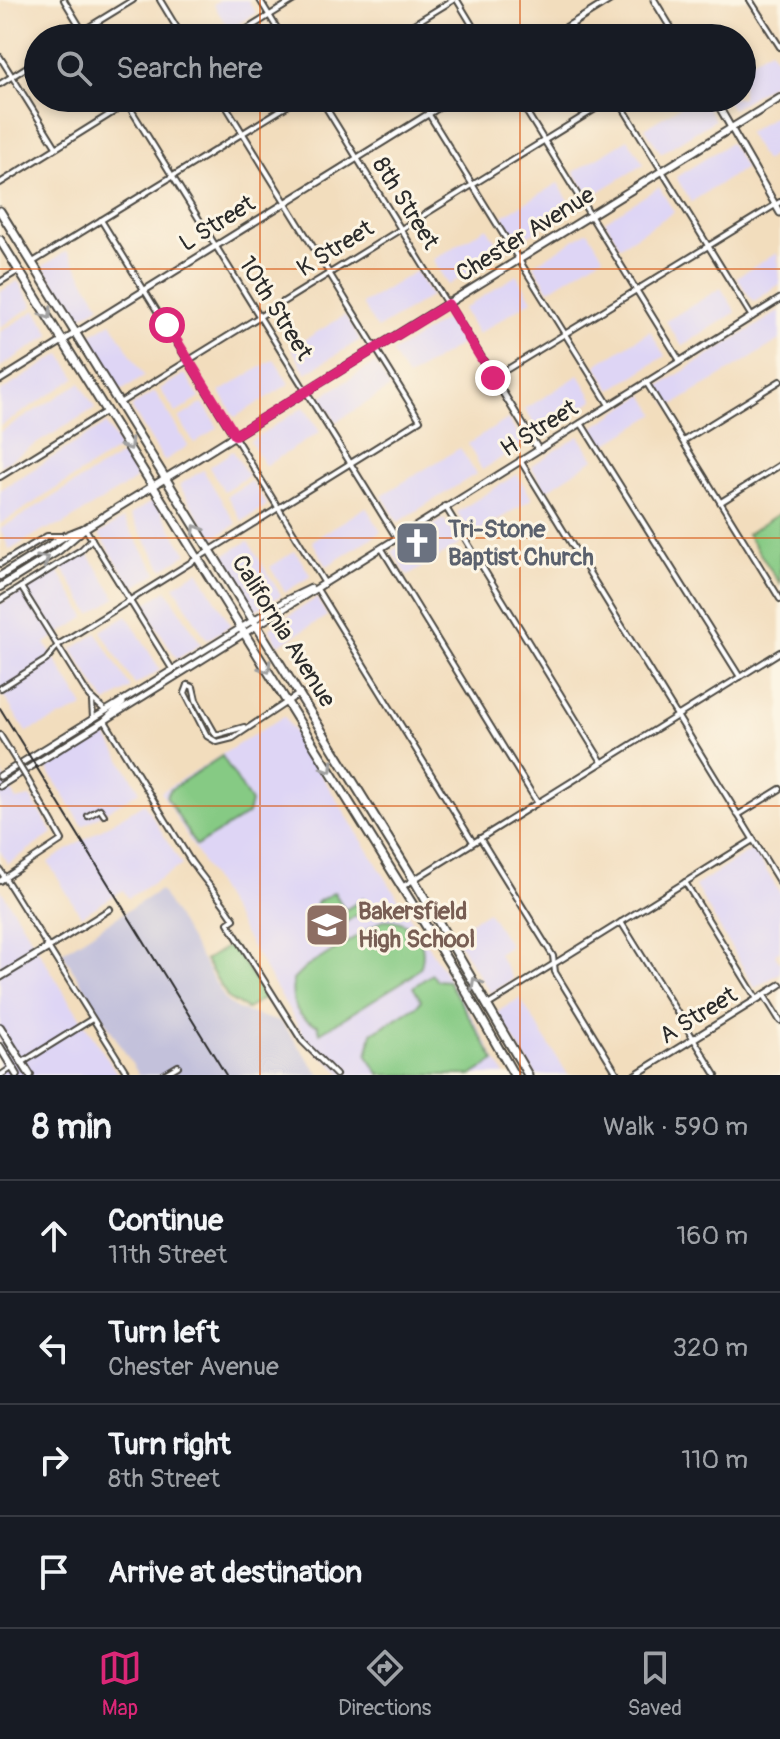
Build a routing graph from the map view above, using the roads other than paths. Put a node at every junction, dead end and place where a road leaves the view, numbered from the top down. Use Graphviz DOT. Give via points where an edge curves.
graph roads {
  1 [pos="64,0"];
  2 [pos="133,0"];
  3 [pos="160,0"];
  4 [pos="260,0"];
  5 [pos="294,0"];
  6 [pos="455,0"];
  7 [pos="610,0"];
  8 [pos="654,0"];
  9 [pos="750,0"];
  10 [pos="269,16"];
  11 [pos="79,24"];
  12 [pos="94,24"];
  13 [pos="175,24"];
  14 [pos="256,24"];
  15 [pos="274,24"];
  16 [pos="415,24"];
  17 [pos="471,24"];
  18 [pos="571,24"];
  19 [pos="669,24"];
  20 [pos="780,47"];
  21 [pos="0,57"];
  22 [pos="24,69"];
  23 [pos="12,76"];
  24 [pos="0,84"];
  25 [pos="24,95"];
  26 [pos="780,98"];
  27 [pos="34,112"];
  28 [pos="109,112"];
  29 [pos="133,112"];
  30 [pos="230,112"];
  31 [pos="277,112"];
  32 [pos="329,112"];
  33 [pos="526,112"];
  34 [pos="592,112"];
  35 [pos="624,112"];
  36 [pos="722,112"];
  37 [pos="428,113"];
  38 [pos="732,128"];
  39 [pos="243,132"];
  40 [pos="544,141"];
  41 [pos="56,147"];
  42 [pos="357,157"];
  43 [pos="662,171"];
  44 [pos="172,176"];
  45 [pos="0,183"];
  46 [pos="472,185"];
  47 [pos="286,202"];
  48 [pos="779,206"];
  49 [pos="0,211"];
  50 [pos="590,215"];
  51 [pos="101,220"];
  52 [pos="401,229"];
  53 [pos="0,240"];
  54 [pos="215,245"];
  55 [pos="707,245"];
  56 [pos="519,260"];
  57 [pos="32,263"];
  58 [pos="20,270"];
  59 [pos="330,273"];
  60 [pos="0,282"];
  61 [pos="144,289"];
  62 [pos="636,290"];
  63 [pos="780,299"];
  64 [pos="448,304"];
  65 [pos="260,316"];
  66 [pos="752,317"];
  67 [pos="75,333"];
  68 [pos="565,334"];
  69 [pos="63,340"];
  70 [pos="376,348"];
  71 [pos="188,361"];
  72 [pos="680,361"];
  73 [pos="493,378"];
  74 [pos="0,380"];
  75 [pos="780,381"];
  76 [pos="646,382"];
  77 [pos="306,391"];
  78 [pos="117,404"];
  79 [pos="609,405"];
  80 [pos="107,411"];
  81 [pos="581,423"];
  82 [pos="235,435"];
  83 [pos="683,441"];
  84 [pos="538,449"];
  85 [pos="520,460"];
  86 [pos="351,464"];
  87 [pos="780,465"];
  88 [pos="0,477"];
  89 [pos="165,479"];
  90 [pos="154,486"];
  91 [pos="720,502"];
  92 [pos="445,506"];
  93 [pos="279,509"];
  94 [pos="85,528"];
  95 [pos="65,536"];
  96 [pos="396,537"];
  97 [pos="92,539"];
  98 [pos="380,547"];
  99 [pos="0,552"];
  100 [pos="211,552"];
  101 [pos="198,559"];
  102 [pos="3,562"];
  103 [pos="0,576"];
  104 [pos="324,582"];
  105 [pos="0,587"];
  106 [pos="21,587"];
  107 [pos="316,587"];
  108 [pos="780,599"];
  109 [pos="0,600"];
  110 [pos="130,601"];
  111 [pos="256,623"];
  112 [pos="242,631"];
  113 [pos="58,645"];
  114 [pos="780,652"];
  115 [pos="172,670"];
  116 [pos="177,677"];
  117 [pos="740,677"];
  118 [pos="1,688"];
  119 [pos="134,693"];
  120 [pos="299,694"];
  121 [pos="89,696"];
  122 [pos="287,702"];
  123 [pos="106,711"];
  124 [pos="677,716"];
  125 [pos="93,718"];
  126 [pos="105,721"];
  127 [pos="246,727"];
  128 [pos="0,735"];
  129 [pos="602,762"];
  130 [pos="0,776"];
  131 [pos="0,786"];
  132 [pos="780,789"];
  133 [pos="537,802"];
  134 [pos="104,815"];
  135 [pos="738,815"];
  136 [pos="88,816"];
  137 [pos="480,838"];
  138 [pos="753,840"];
  139 [pos="473,842"];
  140 [pos="0,870"];
  141 [pos="2,879"];
  142 [pos="414,880"];
  143 [pos="685,882"];
  144 [pos="780,883"];
  145 [pos="402,887"];
  146 [pos="110,909"];
  147 [pos="621,922"];
  148 [pos="48,948"];
  149 [pos="554,964"];
  150 [pos="0,977"];
  151 [pos="780,985"];
  152 [pos="764,995"];
  153 [pos="757,999"];
  154 [pos="488,1005"];
  155 [pos="92,1019"];
  156 [pos="780,1021"];
  157 [pos="0,1027"];
  158 [pos="693,1039"];
  159 [pos="0,1047"];
  160 [pos="22,1062"];
  161 [pos="178,1066"];
  162 [pos="13,1067"];
  163 [pos="1,1075"];
  164 [pos="17,1075"];
  165 [pos="30,1075"];
  166 [pos="128,1075"];
  167 [pos="163,1075"];
  168 [pos="336,1075"];
  169 [pos="514,1075"];
  170 [pos="528,1075"];
  171 [pos="618,1075"];
  172 [pos="635,1075"];
  173 [pos="716,1075"];
  1 -- 11 [label="street"];
  2 -- 12 [label="street"];
  3 -- 13 [label="street"];
  4 -- 10 [label="street"];
  5 -- 10 [label="street"];
  6 -- 16 [label="street"];
  6 -- 17 [label="street"];
  7 -- 18 [label="street"];
  8 -- 19 [label="street"];
  9 -- 20 [label="street"];
  10 -- 14 [label="street"];
  10 -- 15 [label="street"];
  21 -- 23 [label="street"];
  22 -- 23 [label="street"];
  23 -- 24 [label="street"];
  23 -- 25 [label="street"];
  26 -- 38 [label="main road, Chester Avenue"];
  27 -- 41 [label="street"];
  28 -- 41 [label="street"];
  29 -- 44 [label="street, 10th Street"];
  30 -- 39 [label="street"];
  31 -- 39 [label="street"];
  32 -- 42 [label="street, 8th Street"];
  33 -- 40 [label="street"];
  34 -- 40 [label="street, K Street"];
  35 -- 43 [label="street"];
  36 -- 38 [label="street"];
  37 -- 42 [label="street, L Street"];
  37 -- 46 [label="street"];
  38 -- 43 [label="main road, Chester Avenue"];
  38 -- 48 [label="street"];
  39 -- 44 [label="street"];
  39 -- 47 [label="street"];
  40 -- 46 [label="street, K Street"];
  40 -- 50 [label="street"];
  41 -- 45 [label="street"];
  42 -- 47 [label="street, L Street"];
  42 -- 52 [label="street, 8th Street"];
  43 -- 50 [label="main road, Chester Avenue"];
  43 -- 55 [label="street"];
  44 -- 51 [label="street"];
  44 -- 54 [label="street, 10th Street"];
  46 -- 52 [label="street, K Street"];
  46 -- 56 [label="street"];
  47 -- 54 [label="street, L Street"];
  47 -- 59 [label="street"];
  48 -- 55 [label="street"];
  49 -- 57 [label="main road, California Avenue"];
  50 -- 56 [label="main road, Chester Avenue"];
  50 -- 62 [label="street"];
  51 -- 57 [label="street"];
  51 -- 61 [label="street"];
  52 -- 59 [label="street, K Street"];
  52 -- 64 [label="street, 8th Street"];
  53 -- 58 [label="main road, California Avenue"];
  54 -- 61 [label="street, L Street"];
  54 -- 65 [label="street, 10th Street"];
  55 -- 62 [label="street"];
  55 -- 66 [label="street"];
  56 -- 64 [label="main road, Chester Avenue"];
  56 -- 68 [label="street"];
  57 -- 67 [label="main road, California Avenue"];
  58 -- 60 [label="street"];
  58 -- 69 [label="main road, California Avenue, one-way"];
  59 -- 65 [label="street, K Street"];
  59 -- 70 [label="street"];
  61 -- 67 [label="street, L Street"];
  61 -- 71 [label="street"];
  62 -- 68 [label="street"];
  62 -- 72 [label="street"];
  63 -- 66 [label="street, H Street"];
  64 -- 70 [label="main road, Chester Avenue"];
  64 -- 73 [label="street, 8th Street"];
  65 -- 71 [label="street, K Street"];
  65 -- 77 [label="street, 10th Street"];
  66 -- 72 [label="street, H Street"];
  67 -- 69 [label="street, L Street"];
  67 -- 78 [label="main road, California Avenue"];
  68 -- 73 [label="street"];
  68 -- 79 [label="street"];
  69 -- 74 [label="street, L Street"];
  69 -- 80 [label="main road, California Avenue"];
  70 -- 77 [label="main road, Chester Avenue"];
  70 -- 86 [label="street" via="420,420"];
  71 -- 78 [label="street, K Street"];
  71 -- 82 [label="street"];
  72 -- 76 [label="street, H Street"];
  73 -- 84 [label="street, 8th Street"];
  75 -- 83 [label="street"];
  76 -- 79 [label="street, H Street"];
  76 -- 83 [label="street"];
  77 -- 82 [label="main road, Chester Avenue"];
  77 -- 86 [label="street, 10th Street"];
  78 -- 89 [label="main road, California Avenue"];
  79 -- 81 [label="street, H Street"];
  80 -- 88 [label="street"];
  80 -- 90 [label="main road, California Avenue, one-way"];
  81 -- 84 [label="street, H Street"];
  81 -- 117 [label="street"];
  82 -- 89 [label="main road, Chester Avenue"];
  82 -- 93 [label="street"];
  83 -- 91 [label="street"];
  84 -- 85 [label="street, H Street"];
  85 -- 92 [label="street, H Street"];
  85 -- 124 [label="street"];
  86 -- 93 [label="street"];
  86 -- 96 [label="street, 10th Street"];
  87 -- 91 [label="street"];
  89 -- 90 [label="main road, Chester Avenue"];
  100 -- 89 [label="main road, California Avenue, one-way"];
  90 -- 94 [label="main road, Chester Avenue"];
  90 -- 101 [label="main road, California Avenue"];
  91 -- 108 [label="street"];
  92 -- 96 [label="street, H Street"];
  92 -- 129 [label="street"];
  93 -- 100 [label="street"];
  93 -- 104 [label="street"];
  94 -- 95 [label="main road, Chester Avenue"];
  94 -- 97 [label="street"];
  105 -- 94 [label="main road, Chester Avenue, one-way"];
  95 -- 102 [label="street" via="47,536"];
  95 -- 103 [label="main road, Chester Avenue"];
  96 -- 98 [label="street, H Street"];
  97 -- 106 [label="street"];
  97 -- 110 [label="street"];
  98 -- 104 [label="street, H Street"];
  98 -- 133 [label="street"];
  99 -- 102 [label="street"];
  100 -- 101 [label="street"];
  100 -- 111 [label="main road, California Avenue"];
  101 -- 110 [label="street"];
  101 -- 112 [label="main road, California Avenue"];
  104 -- 107 [label="street, H Street"];
  106 -- 109 [label="street"];
  106 -- 113 [label="street"];
  107 -- 111 [label="street, H Street"];
  107 -- 139 [label="street"];
  110 -- 113 [label="street"];
  110 -- 115 [label="street"];
  111 -- 112 [label="street, H Street"];
  111 -- 120 [label="main road, California Avenue"];
  112 -- 115 [label="street, H Street"];
  112 -- 116 [label="street, H Street"];
  112 -- 122 [label="main road, California Avenue, one-way"];
  113 -- 118 [label="street" via="46,660"];
  113 -- 121 [label="street"];
  114 -- 117 [label="street"];
  115 -- 116 [label="street"];
  115 -- 119 [label="street, H Street"];
  116 -- 126 [label="street, H Street"];
  117 -- 124 [label="street"];
  119 -- 123 [label="street, H Street"];
  119 -- 126 [label="street"];
  120 -- 122 [label="street"];
  120 -- 142 [label="main road, California Avenue"];
  121 -- 123 [label="street"];
  121 -- 125 [label="street"];
  122 -- 127 [label="street"];
  122 -- 145 [label="main road, California Avenue, one-way"];
  123 -- 125 [label="street, H Street"];
  124 -- 129 [label="street"];
  124 -- 135 [label="street"];
  125 -- 130 [label="street, H Street"];
  126 -- 131 [label="street, H Street"];
  126 -- 168 [label="street" via="190,860 234,919 228,923 302,1041"];
  127 -- 127 [label="street" via="216,735 193,687 185,686 211,740 230,739"];
  128 -- 141 [label="street, bridge" via="62,840"];
  129 -- 133 [label="street"];
  132 -- 135 [label="street"];
  133 -- 137 [label="street"];
  134 -- 136 [label="street" via="100,809"];
  135 -- 138 [label="street"];
  137 -- 139 [label="street"];
  137 -- 149 [label="street"];
  138 -- 143 [label="street"];
  138 -- 144 [label="street"];
  139 -- 142 [label="street"];
  140 -- 141 [label="street"];
  141 -- 148 [label="street"];
  142 -- 145 [label="street"];
  154 -- 142 [label="main road, California Avenue, one-way"];
  143 -- 147 [label="street"];
  143 -- 153 [label="street"];
  145 -- 169 [label="main road, California Avenue"];
  146 -- 148 [label="street"];
  147 -- 149 [label="street"];
  147 -- 158 [label="street"];
  148 -- 150 [label="main road"];
  148 -- 155 [label="street"];
  149 -- 154 [label="street"];
  149 -- 171 [label="street"];
  151 -- 152 [label="street, A Street"];
  152 -- 153 [label="street, A Street"];
  152 -- 156 [label="street"];
  153 -- 158 [label="street, A Street"];
  154 -- 170 [label="main road, California Avenue"];
  155 -- 160 [label="street"];
  155 -- 166 [label="street"];
  157 -- 160 [label="main road"];
  158 -- 172 [label="street, A Street"];
  158 -- 173 [label="street"];
  159 -- 162 [label="main road"];
  160 -- 165 [label="main road"];
  161 -- 167 [label="street"];
  162 -- 163 [label="street"];
  162 -- 164 [label="main road"];
}
